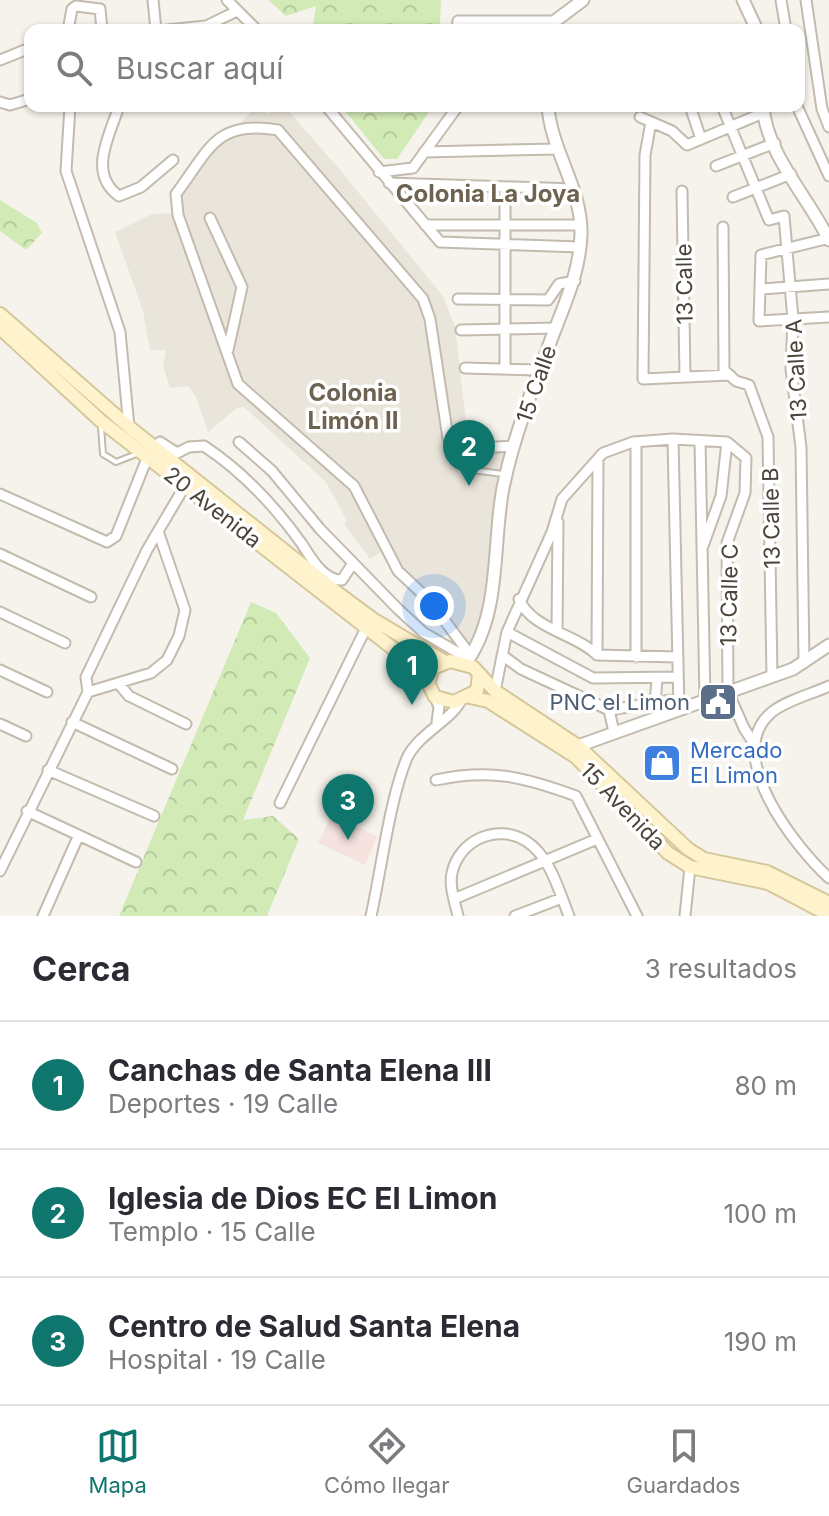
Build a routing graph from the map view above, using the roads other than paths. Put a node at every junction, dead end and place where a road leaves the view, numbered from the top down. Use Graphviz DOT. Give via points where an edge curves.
graph roads {
  1 [pos="153,0"];
  2 [pos="227,0"];
  3 [pos="583,0"];
  4 [pos="743,0"];
  5 [pos="781,0"];
  6 [pos="806,0"];
  7 [pos="235,12"];
  8 [pos="69,24"];
  9 [pos="101,24"];
  10 [pos="155,24"];
  11 [pos="210,24"];
  12 [pos="250,24"];
  13 [pos="555,24"];
  14 [pos="754,24"];
  15 [pos="785,24"];
  16 [pos="24,50"];
  17 [pos="0,60"];
  18 [pos="24,101"];
  19 [pos="0,102"];
  20 [pos="70,112"];
  21 [pos="117,112"];
  22 [pos="331,112"];
  23 [pos="454,112"];
  24 [pos="548,112"];
  25 [pos="692,112"];
  26 [pos="724,112"];
  27 [pos="759,112"];
  28 [pos="764,112"];
  29 [pos="800,112"];
  30 [pos="640,117"];
  31 [pos="651,122"];
  32 [pos="829,127"];
  33 [pos="729,128"];
  34 [pos="701,139"];
  35 [pos="775,143"];
  36 [pos="558,149"];
  37 [pos="424,152"];
  38 [pos="741,156"];
  39 [pos="173,160"];
  40 [pos="716,166"];
  41 [pos="379,172"];
  42 [pos="791,174"];
  43 [pos="829,176"];
  44 [pos="389,183"];
  45 [pos="505,188"];
  46 [pos="755,188"];
  47 [pos="574,189"];
  48 [pos="682,191"];
  49 [pos="733,197"];
  50 [pos="210,218"];
  51 [pos="425,225"];
  52 [pos="581,225"];
  53 [pos="507,226"];
  54 [pos="723,227"];
  55 [pos="829,239"];
  56 [pos="507,246"];
  57 [pos="580,247"];
  58 [pos="787,249"];
  59 [pos="575,281"];
  60 [pos="829,284"];
  61 [pos="790,286"];
  62 [pos="762,289"];
  63 [pos="458,299"];
  64 [pos="506,301"];
  65 [pos="0,314"];
  66 [pos="829,317"];
  67 [pos="793,319"];
  68 [pos="0,328"];
  69 [pos="556,328"];
  70 [pos="461,330"];
  71 [pos="505,330"];
  72 [pos="227,353"];
  73 [pos="465,368"];
  74 [pos="505,369"];
  75 [pos="541,370"];
  76 [pos="730,375"];
  77 [pos="685,377"];
  78 [pos="101,421"];
  79 [pos="129,427"];
  80 [pos="673,439"];
  81 [pos="700,441"];
  82 [pos="239,442"];
  83 [pos="636,442"];
  84 [pos="730,443"];
  85 [pos="514,446"];
  86 [pos="148,451"];
  87 [pos="598,458"];
  88 [pos="465,469"];
  89 [pos="506,475"];
  90 [pos="186,484"];
  91 [pos="0,494"];
  92 [pos="558,516"];
  93 [pos="159,534"];
  94 [pos="700,553"];
  95 [pos="0,554"];
  96 [pos="353,563"];
  97 [pos="91,597"];
  98 [pos="519,599"];
  99 [pos="0,612"];
  100 [pos="366,628"];
  101 [pos="557,631"];
  102 [pos="507,632"];
  103 [pos="65,643"];
  104 [pos="829,645"];
  105 [pos="502,655"];
  106 [pos="597,655"];
  107 [pos="636,657"];
  108 [pos="678,657"];
  109 [pos="468,659"];
  110 [pos="445,662"];
  111 [pos="804,663"];
  112 [pos="0,670"];
  113 [pos="479,675"];
  114 [pos="772,676"];
  115 [pos="678,677"];
  116 [pos="657,679"];
  117 [pos="118,683"];
  118 [pos="428,683"];
  119 [pos="829,686"];
  120 [pos="495,691"];
  121 [pos="47,692"];
  122 [pos="88,692"];
  123 [pos="728,692"];
  124 [pos="435,697"];
  125 [pos="465,699"];
  126 [pos="705,700"];
  127 [pos="655,704"];
  128 [pos="679,704"];
  129 [pos="609,710"];
  130 [pos="72,722"];
  131 [pos="437,722"];
  132 [pos="0,724"];
  133 [pos="186,724"];
  134 [pos="614,732"];
  135 [pos="26,736"];
  136 [pos="578,746"];
  137 [pos="756,747"];
  138 [pos="172,769"];
  139 [pos="48,770"];
  140 [pos="436,780"];
  141 [pos="280,803"];
  142 [pos="27,811"];
  143 [pos="154,816"];
  144 [pos="78,837"];
  145 [pos="597,839"];
  146 [pos="136,862"];
  147 [pos="546,863"];
  148 [pos="690,867"];
  149 [pos="0,871"];
  150 [pos="829,878"];
  151 [pos="562,898"];
  152 [pos="454,899"];
  153 [pos="829,903"];
  154 [pos="829,915"];
  155 [pos="43,916"];
  156 [pos="371,916"];
  157 [pos="458,916"];
  158 [pos="515,916"];
  159 [pos="569,916"];
  160 [pos="637,916"];
  161 [pos="685,916"];
  1 -- 10 [label="street"];
  2 -- 7 [label="street"];
  3 -- 13 [label="street"];
  4 -- 14 [label="street"];
  5 -- 15 [label="street"];
  6 -- 32 [label="street"];
  7 -- 11 [label="street"];
  7 -- 12 [label="street"];
  8 -- 9 [label="street" via="76,6 100,9"];
  16 -- 17 [label="street"];
  18 -- 19 [label="street"];
  20 -- 79 [label="street" via="66,171 120,332"];
  21 -- 39 [label="street" via="101,164 111,190 119,196 129,194"];
  22 -- 41 [label="street"];
  23 -- 37 [label="street"];
  24 -- 36 [label="street, 15 Calle"];
  25 -- 34 [label="street"];
  26 -- 33 [label="street, 13 Calle A"];
  27 -- 33 [label="street"];
  28 -- 35 [label="street"];
  29 -- 43 [label="street"];
  30 -- 31 [label="street"];
  31 -- 34 [label="street" via="674,132 686,145"];
  31 -- 77 [label="street" via="645,155 643,379"];
  33 -- 34 [label="street"];
  33 -- 38 [label="street, 13 Calle A"];
  35 -- 38 [label="street"];
  35 -- 42 [label="street"];
  36 -- 37 [label="street"];
  36 -- 47 [label="street, 15 Calle"];
  37 -- 41 [label="street" via="412,169"];
  38 -- 40 [label="street"];
  38 -- 46 [label="street, 13 Calle A"];
  41 -- 44 [label="street"];
  42 -- 46 [label="street"];
  42 -- 55 [label="street"];
  44 -- 45 [label="street"];
  44 -- 51 [label="street"];
  45 -- 47 [label="street"];
  45 -- 53 [label="street"];
  46 -- 49 [label="street"];
  46 -- 58 [label="street, 13 Calle A" via="769,220 784,216"];
  47 -- 52 [label="street, 15 Calle"];
  48 -- 77 [label="street, 13 Calle"];
  50 -- 72 [label="street" via="242,287"];
  51 -- 53 [label="street"];
  51 -- 56 [label="street" via="443,243"];
  52 -- 53 [label="street"];
  52 -- 57 [label="street, 15 Calle"];
  53 -- 56 [label="street"];
  54 -- 76 [label="street" via="724,370"];
  55 -- 58 [label="street"];
  56 -- 57 [label="street"];
  56 -- 64 [label="street"];
  57 -- 59 [label="street, 15 Calle"];
  58 -- 61 [label="street, 13 Calle A"];
  58 -- 62 [label="street" via="761,255"];
  59 -- 64 [label="street" via="559,283 548,300"];
  59 -- 69 [label="street, 15 Calle"];
  60 -- 61 [label="street"];
  61 -- 62 [label="street"];
  61 -- 67 [label="street, 13 Calle A"];
  62 -- 67 [label="street" via="759,321"];
  63 -- 64 [label="street"];
  64 -- 71 [label="street"];
  65 -- 79 [label="main road, 20 Avenida"];
  66 -- 67 [label="street"];
  67 -- 111 [label="street, 13 Calle A"];
  68 -- 78 [label="main road, 20 Avenida"];
  69 -- 71 [label="street"];
  69 -- 75 [label="street, 15 Calle"];
  70 -- 71 [label="street"];
  71 -- 74 [label="street"];
  72 -- 85 [label="street" via="181,226 176,194 232,128 278,130 423,299 448,438 459,449"];
  72 -- 109 [label="street" via="238,384 354,486 398,571 430,601"];
  73 -- 74 [label="street"];
  74 -- 75 [label="street"];
  75 -- 85 [label="street, 15 Calle"];
  76 -- 77 [label="street"];
  76 -- 114 [label="street, 13 Calle B" via="749,385 768,437"];
  78 -- 86 [label="main road, 20 Avenida"];
  78 -- 86 [label="lane" via="103,454 116,462"];
  79 -- 86 [label="main road, 20 Avenida"];
  80 -- 81 [label="street"];
  80 -- 83 [label="street"];
  80 -- 108 [label="street"];
  81 -- 84 [label="street"];
  81 -- 94 [label="street"];
  82 -- 96 [label="street" via="272,471"];
  83 -- 87 [label="street"];
  83 -- 107 [label="street"];
  84 -- 94 [label="street" via="721,496"];
  84 -- 123 [label="street, 13 Calle C" via="746,458 745,493 727,543"];
  85 -- 89 [label="street, 15 Calle"];
  86 -- 90 [label="main road, 20 Avenida"];
  86 -- 91 [label="street" via="116,536 107,542"];
  86 -- 96 [label="street, 20 Avenida" via="160,442 177,453 204,446 271,503 333,580 342,580"];
  86 -- 110 [label="main road, 20 Avenida" via="374,620"];
  87 -- 92 [label="street" via="562,499"];
  87 -- 106 [label="street"];
  88 -- 89 [label="lane"];
  89 -- 109 [label="street, 15 Calle" via="482,632"];
  90 -- 93 [label="street"];
  90 -- 100 [label="main road, 20 Avenida"];
  92 -- 98 [label="street"];
  92 -- 101 [label="street"];
  93 -- 117 [label="street" via="185,610 179,636 167,660 151,673"];
  93 -- 122 [label="street" via="86,677"];
  94 -- 126 [label="street"];
  95 -- 97 [label="street"];
  96 -- 109 [label="street" via="424,633"];
  98 -- 101 [label="street"];
  98 -- 102 [label="street"];
  99 -- 103 [label="street"];
  100 -- 118 [label="main road, 20 Avenida"];
  100 -- 141 [label="street"];
  101 -- 106 [label="street"];
  102 -- 105 [label="street"];
  102 -- 116 [label="street" via="593,678"];
  104 -- 111 [label="street"];
  105 -- 120 [label="street"];
  105 -- 129 [label="street"];
  106 -- 107 [label="street"];
  107 -- 108 [label="street"];
  108 -- 115 [label="street"];
  109 -- 110 [label="main road"];
  109 -- 113 [label="main road"];
  110 -- 118 [label="main road" via="433,668"];
  111 -- 114 [label="street"];
  112 -- 121 [label="street"];
  113 -- 120 [label="main road"];
  113 -- 125 [label="main road" via="477,691"];
  114 -- 123 [label="street"];
  115 -- 116 [label="street"];
  115 -- 128 [label="street"];
  116 -- 127 [label="street"];
  117 -- 122 [label="street"];
  117 -- 133 [label="street" via="129,696"];
  118 -- 124 [label="main road"];
  119 -- 137 [label="street" via="773,712 761,727"];
  120 -- 136 [label="main road"];
  122 -- 130 [label="street"];
  123 -- 126 [label="street"];
  123 -- 137 [label="street, 13 Calle C"];
  124 -- 125 [label="main road"];
  124 -- 131 [label="street"];
  125 -- 131 [label="street"];
  125 -- 148 [label="main road, 15 Avenida" via="488,701 576,757 668,853"];
  126 -- 128 [label="street"];
  127 -- 128 [label="street"];
  127 -- 129 [label="street"];
  128 -- 134 [label="street"];
  129 -- 134 [label="street"];
  130 -- 138 [label="street"];
  130 -- 139 [label="street"];
  131 -- 156 [label="street" via="408,756"];
  132 -- 135 [label="street"];
  134 -- 136 [label="street"];
  136 -- 153 [label="main road" via="688,849 704,859 767,872"];
  137 -- 150 [label="street, 13 Calle C" via="758,777 774,808 808,858"];
  139 -- 142 [label="street"];
  139 -- 143 [label="street"];
  140 -- 145 [label="street" via="489,772 576,796"];
  142 -- 144 [label="street"];
  142 -- 149 [label="street"];
  144 -- 146 [label="street"];
  144 -- 155 [label="street"];
  145 -- 147 [label="street"];
  145 -- 160 [label="street"];
  147 -- 151 [label="street"];
  147 -- 152 [label="street"];
  147 -- 152 [label="street" via="526,841 507,834 476,839 457,858 451,875"];
  148 -- 154 [label="main road, 15 Avenida" via="768,883"];
  148 -- 161 [label="street"];
  151 -- 158 [label="street"];
  151 -- 159 [label="street"];
  152 -- 157 [label="street"];
}
